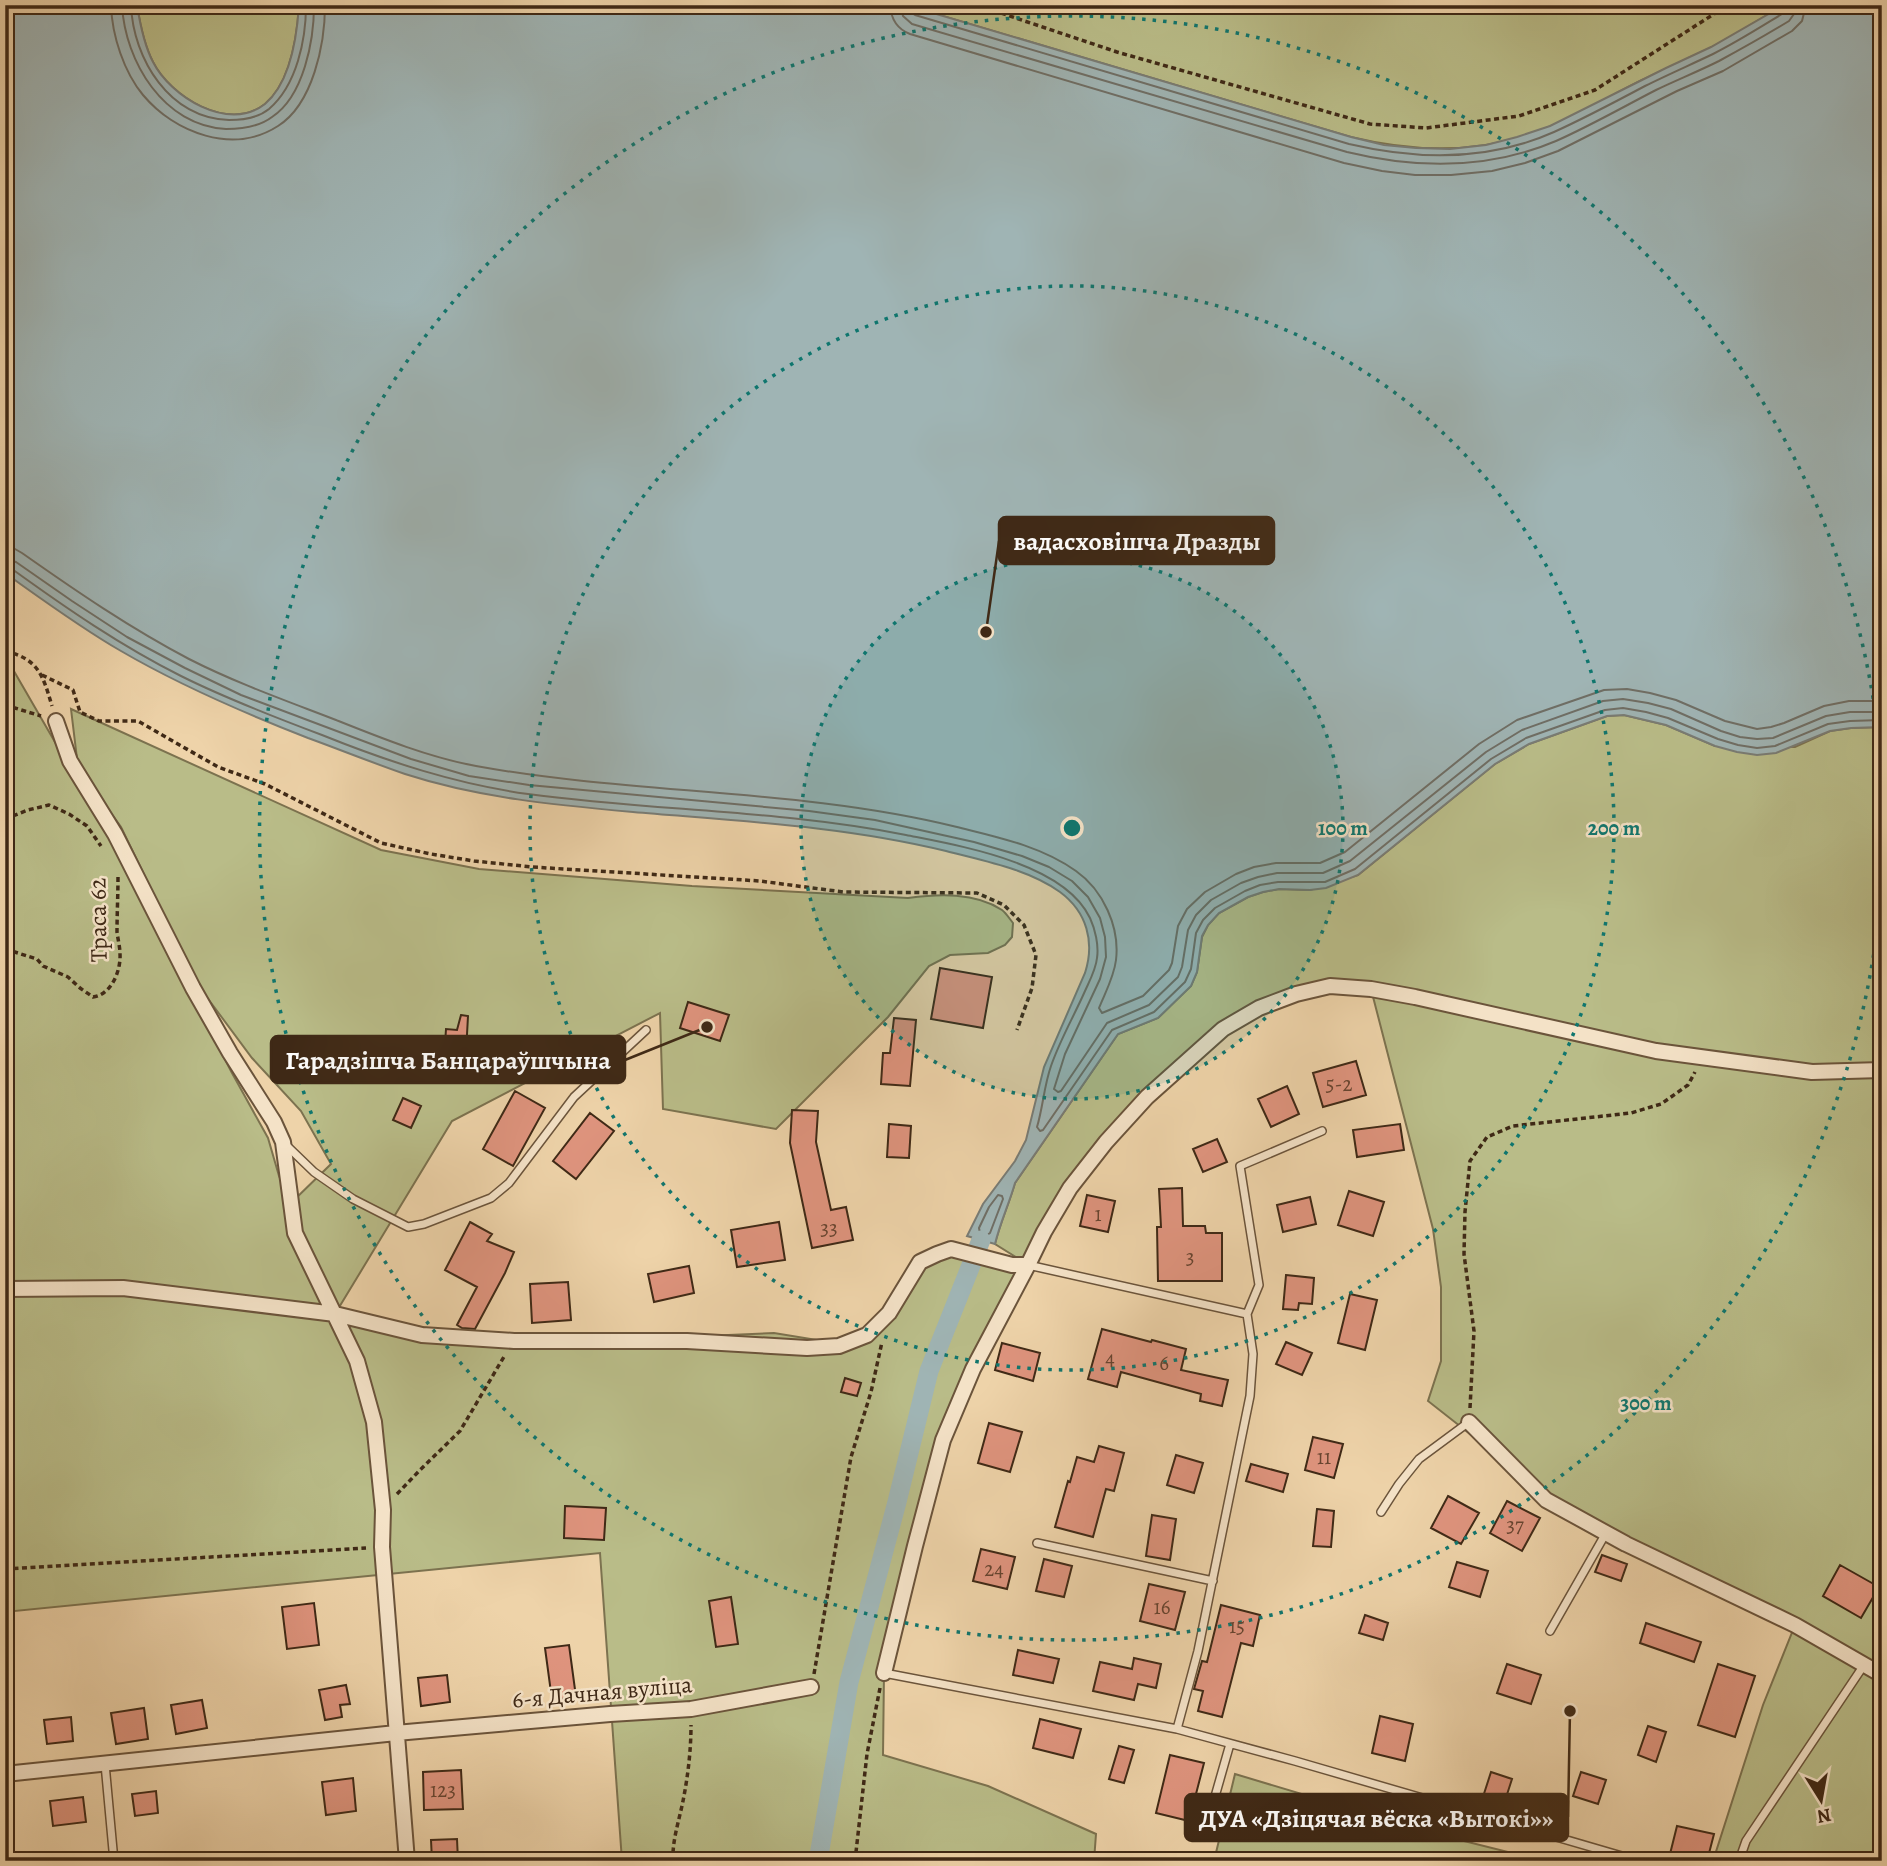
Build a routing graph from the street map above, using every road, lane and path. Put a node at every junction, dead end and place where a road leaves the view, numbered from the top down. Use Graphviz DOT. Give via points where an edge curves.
graph roads {
  1 [pos="977,5"];
  2 [pos="1728,5"];
  3 [pos="5,651"];
  4 [pos="43,675"];
  5 [pos="5,705"];
  6 [pos="56,721"];
  7 [pos="5,819"];
  8 [pos="107,853"];
  9 [pos="118,876"];
  10 [pos="5,949"];
  11 [pos="646,1030"];
  12 [pos="1017,1030"];
  13 [pos="1703,1058"];
  14 [pos="1882,1070"];
  15 [pos="1322,1130"];
  16 [pos="283,1142"];
  17 [pos="1028,1265"];
  18 [pos="5,1289"];
  19 [pos="335,1314"];
  20 [pos="1247,1314"];
  21 [pos="883,1339"];
  22 [pos="514,1341"];
  23 [pos="1469,1422"];
  24 [pos="383,1510"];
  25 [pos="1381,1512"];
  26 [pos="1606,1533"];
  27 [pos="1037,1542"];
  28 [pos="382,1547"];
  29 [pos="5,1569"];
  30 [pos="1213,1581"];
  31 [pos="1550,1631"];
  32 [pos="1864,1664"];
  33 [pos="884,1673"];
  34 [pos="1882,1675"];
  35 [pos="811,1687"];
  36 [pos="691,1709"];
  37 [pos="1177,1729"];
  38 [pos="396,1733"];
  39 [pos="1230,1744"];
  40 [pos="105,1764"];
  41 [pos="5,1774"];
  42 [pos="1204,1835"];
  43 [pos="114,1861"];
  44 [pos="407,1861"];
  45 [pos="673,1861"];
  46 [pos="855,1861"];
  47 [pos="1639,1861"];
  48 [pos="1739,1861"];
  1 -- 2 [label="path" via="1117,52 1370,124 1426,128 1519,116 1595,90"];
  3 -- 4 [label="path" via="19,654"];
  4 -- 6 [label="path"];
  4 -- 12 [label="path" via="73,690 80,712 99,721 138,721 218,767 265,784 381,843 474,862 532,867 760,881 843,892 977,893 1004,905 1024,925 1035,955 1032,988"];
  5 -- 6 [label="path"];
  6 -- 16 [label="street" via="70,761 115,834 192,988"];
  7 -- 8 [label="path, Траса 62" via="49,805 87,827"];
  9 -- 10 [label="path, Траса 62" via="120,957 118,970 102,996 93,997 37,959"];
  11 -- 16 [label="lane" via="574,1097 509,1183 491,1198 424,1224 408,1227 353,1199 314,1172"];
  13 -- 14 [label="street" via="1812,1072"];
  13 -- 17 [label="street" via="1371,989 1330,986 1296,994 1223,1029 1147,1097 1070,1188"];
  13 -- 23 [label="path" via="1688,1085 1661,1104 1631,1113 1513,1126 1487,1137 1470,1161 1464,1254 1475,1331"];
  15 -- 20 [label="lane" via="1240,1166 1259,1285"];
  16 -- 19 [label="street" via="295,1233"];
  17 -- 20 [label="lane"];
  17 -- 22 [label="street" via="951,1249 919,1262 889,1313 867,1335 839,1346"];
  17 -- 33 [label="street" via="972,1369 943,1440"];
  18 -- 19 [label="street" via="123,1288"];
  19 -- 22 [label="street" via="422,1335"];
  19 -- 24 [label="street" via="357,1362 374,1422"];
  20 -- 30 [label="lane" via="1253,1354 1250,1396"];
  21 -- 35 [label="path" via="851,1457"];
  22 -- 24 [label="path" via="460,1431"];
  23 -- 25 [label="lane" via="1419,1459"];
  23 -- 26 [label="street" via="1546,1500"];
  24 -- 28 [label="street"];
  26 -- 31 [label="lane"];
  26 -- 32 [label="street" via="1795,1625"];
  27 -- 30 [label="lane"];
  28 -- 29 [label="path"];
  28 -- 38 [label="street"];
  30 -- 37 [label="lane"];
  32 -- 34 [label="street"];
  32 -- 48 [label="lane" via="1746,1841"];
  33 -- 37 [label="lane"];
  33 -- 46 [label="path" via="867,1754"];
  35 -- 36 [label="street, 6-я Дачная вуліца"];
  36 -- 38 [label="street, 6-я Дачная вуліца"];
  36 -- 45 [label="path" via="691,1745"];
  37 -- 39 [label="lane"];
  38 -- 40 [label="street, 6-я Дачная вуліца"];
  38 -- 44 [label="street"];
  39 -- 42 [label="lane"];
  39 -- 47 [label="lane"];
  40 -- 41 [label="street, 6-я Дачная вуліца"];
  40 -- 43 [label="lane"];
}
